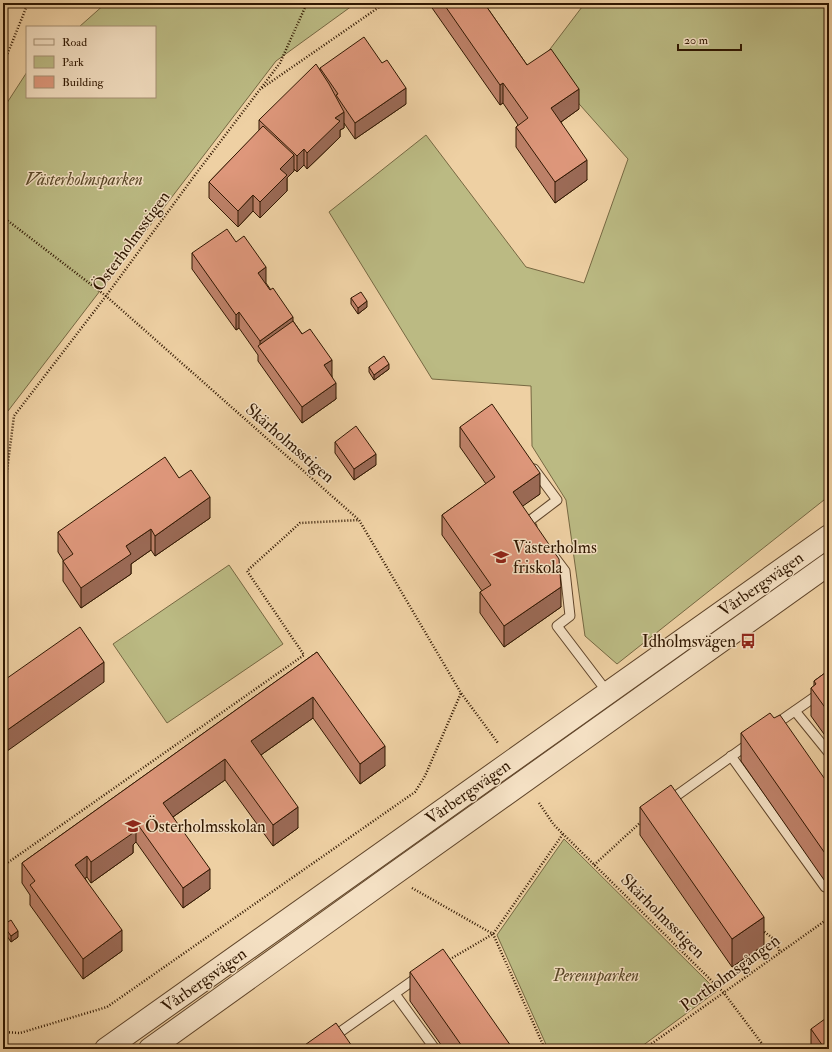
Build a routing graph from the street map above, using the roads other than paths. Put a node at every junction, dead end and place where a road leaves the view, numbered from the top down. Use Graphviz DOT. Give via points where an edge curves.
graph roads {
  1 [pos="530,464"];
  2 [pos="537,534"];
  3 [pos="829,536"];
  4 [pos="546,546"];
  5 [pos="829,564"];
  6 [pos="829,687"];
  7 [pos="608,693"];
  8 [pos="795,711"];
  9 [pos="829,754"];
  10 [pos="731,756"];
  11 [pos="647,817"];
  12 [pos="825,887"];
  13 [pos="418,977"];
  14 [pos="395,994"];
  15 [pos="106,1049"];
  16 [pos="150,1049"];
  17 [pos="316,1049"];
  18 [pos="435,1049"];
  1 -- 2 [label="lane" via="557,500 528,522"];
  3 -- 7 [label="street, Vårbergsvägen"];
  4 -- 7 [label="lane" via="565,571 570,616 557,626"];
  5 -- 16 [label="street, Vårbergsvägen"];
  6 -- 8 [label="lane"];
  7 -- 15 [label="street, Vårbergsvägen"];
  8 -- 9 [label="lane"];
  8 -- 10 [label="lane"];
  10 -- 11 [label="lane" via="672,804"];
  10 -- 12 [label="lane"];
  13 -- 14 [label="lane"];
  14 -- 17 [label="lane"];
  14 -- 18 [label="lane"];
}
